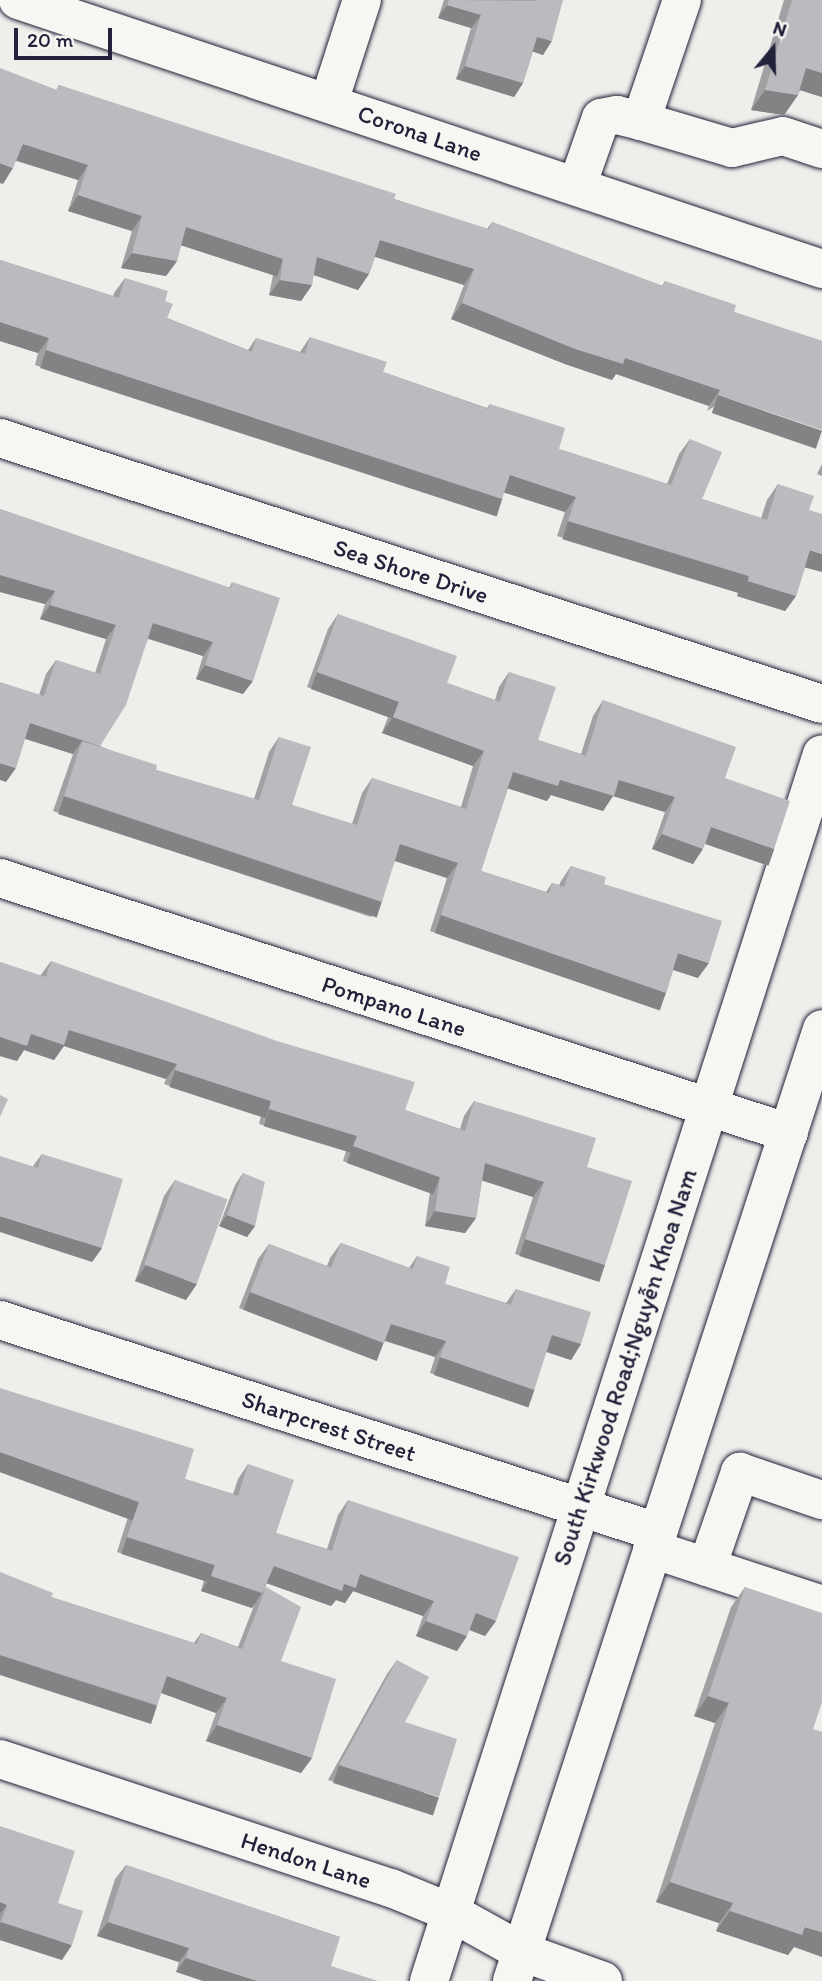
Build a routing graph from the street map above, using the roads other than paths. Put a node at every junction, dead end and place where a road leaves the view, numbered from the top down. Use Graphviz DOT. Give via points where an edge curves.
graph roads {
  1 [pos="18,0"];
  2 [pos="362,0"];
  3 [pos="682,0"];
  4 [pos="329,102"];
  5 [pos="641,121"];
  6 [pos="822,149"];
  7 [pos="577,186"];
  8 [pos="822,269"];
  9 [pos="0,438"];
  10 [pos="822,704"];
  11 [pos="822,754"];
  12 [pos="0,878"];
  13 [pos="822,1029"];
  14 [pos="709,1108"];
  15 [pos="789,1133"];
  16 [pos="0,1320"];
  17 [pos="822,1500"];
  18 [pos="578,1506"];
  19 [pos="655,1540"];
  20 [pos="707,1567"];
  21 [pos="822,1605"];
  22 [pos="0,1759"];
  23 [pos="452,1913"];
  24 [pos="517,1966"];
  25 [pos="429,1981"];
  26 [pos="603,1981"];
  1 -- 4 [label="street, Corona Lane"];
  2 -- 4 [label="street"];
  3 -- 5 [label="street"];
  4 -- 7 [label="street, Corona Lane"];
  5 -- 6 [label="street" via="732,148 783,136"];
  5 -- 7 [label="street" via="617,115 601,118"];
  7 -- 8 [label="street, Corona Lane"];
  9 -- 10 [label="street, Sea Shore Drive"];
  11 -- 14 [label="street, South Kirkwood Road;Nguyễn Khoa Nam"];
  12 -- 14 [label="street, Pompano Lane"];
  13 -- 15 [label="street"];
  14 -- 15 [label="street, Pompano Lane"];
  14 -- 18 [label="street, South Kirkwood Road;Nguyễn Khoa Nam"];
  15 -- 19 [label="street"];
  16 -- 18 [label="street, Sharpcrest Street"];
  17 -- 20 [label="street" via="740,1472"];
  18 -- 19 [label="street, Sharpcrest Street"];
  18 -- 23 [label="street, South Kirkwood Road;Nguyễn Khoa Nam"];
  19 -- 20 [label="street, Sharpcrest Street"];
  19 -- 24 [label="street"];
  20 -- 21 [label="street, Sharpcrest Street"];
  22 -- 23 [label="street, Hendon Lane" via="391,1888"];
  23 -- 24 [label="street, Hendon Lane"];
  23 -- 25 [label="street, South Kirkwood Road;Nguyễn Khoa Nam"];
  24 -- 26 [label="street, Hendon Lane"];
}
